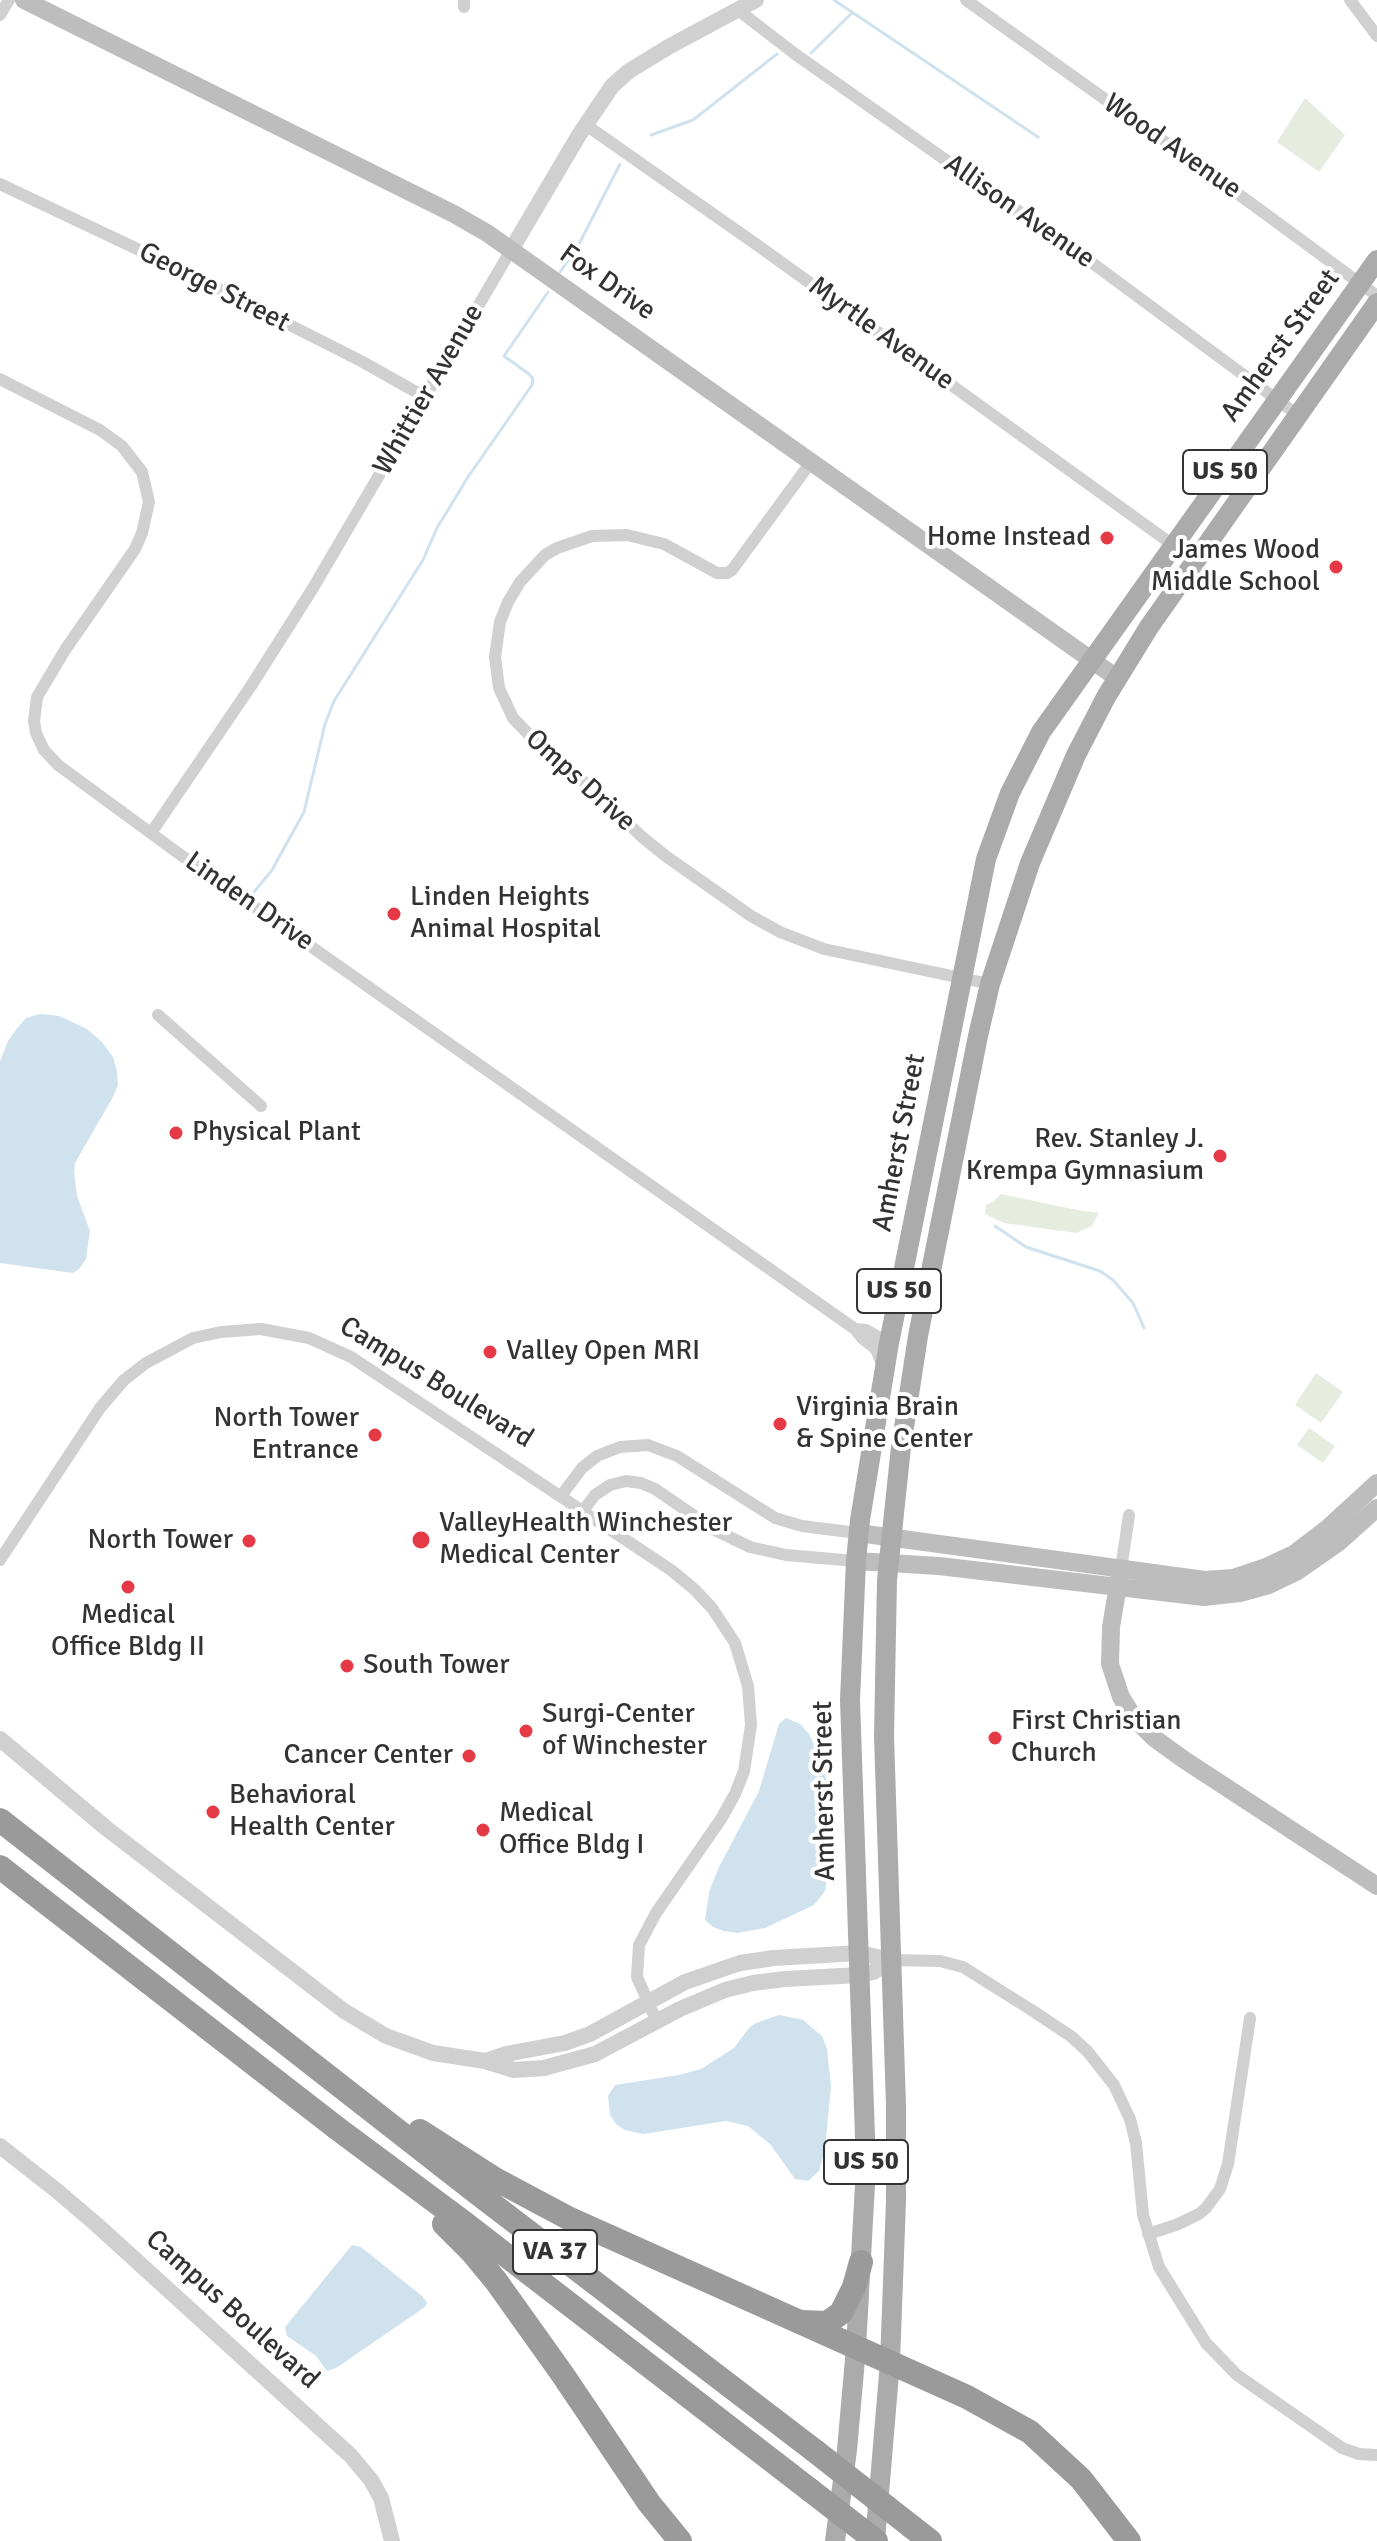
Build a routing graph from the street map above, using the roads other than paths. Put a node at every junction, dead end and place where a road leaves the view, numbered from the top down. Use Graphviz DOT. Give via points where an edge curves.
graph roads {
  1 [pos="9,0"];
  2 [pos="24,0"];
  3 [pos="756,0"];
  4 [pos="966,0"];
  5 [pos="1350,0"];
  6 [pos="738,10"];
  7 [pos="0,15"];
  8 [pos="1377,36"];
  9 [pos="586,125"];
  10 [pos="0,184"];
  11 [pos="511,250"];
  12 [pos="1377,260"];
  13 [pos="1368,290"];
  14 [pos="1377,303"];
  15 [pos="1326,330"];
  16 [pos="0,379"];
  17 [pos="1325,379"];
  18 [pos="425,397"];
  19 [pos="1277,399"];
  20 [pos="1299,416"];
  21 [pos="811,462"];
  22 [pos="1173,545"];
  23 [pos="1163,608"];
  24 [pos="1091,660"];
  25 [pos="1117,678"];
  26 [pos="151,833"];
  27 [pos="962,978"];
  28 [pos="990,984"];
  29 [pos="158,1015"];
  30 [pos="261,1106"];
  31 [pos="895,1309"];
  32 [pos="855,1329"];
  33 [pos="889,1343"];
  34 [pos="915,1356"];
  35 [pos="884,1370"];
  36 [pos="906,1412"];
  37 [pos="1377,1483"];
  38 [pos="561,1496"];
  39 [pos="1377,1508"];
  40 [pos="583,1511"];
  41 [pos="1129,1515"];
  42 [pos="858,1533"];
  43 [pos="892,1537"];
  44 [pos="0,1560"];
  45 [pos="856,1561"];
  46 [pos="890,1562"];
  47 [pos="1121,1569"];
  48 [pos="1118,1588"];
  49 [pos="0,1739"];
  50 [pos="0,1820"];
  51 [pos="0,1867"];
  52 [pos="1377,1886"];
  53 [pos="859,1953"];
  54 [pos="891,1960"];
  55 [pos="860,1975"];
  56 [pos="647,2003"];
  57 [pos="1250,2018"];
  58 [pos="657,2022"];
  59 [pos="297,2050"];
  60 [pos="485,2061"];
  61 [pos="338,2129"];
  62 [pos="0,2146"];
  63 [pos="1148,2234"];
  64 [pos="861,2262"];
  65 [pos="795,2321"];
  66 [pos="856,2348"];
  67 [pos="890,2362"];
  68 [pos="1376,2455"];
  69 [pos="921,2534"];
  70 [pos="392,2541"];
  71 [pos="680,2541"];
  72 [pos="835,2541"];
  73 [pos="876,2541"];
  74 [pos="1129,2541"];
  1 -- 7 [label="street"];
  2 -- 11 [label="main road, Fox Drive" via="454,214"];
  3 -- 6 [label="street, Whittier Avenue"];
  4 -- 13 [label="street, Wood Avenue"];
  5 -- 8 [label="street"];
  6 -- 9 [label="street, Whittier Avenue" via="622,76"];
  6 -- 19 [label="street, Allison Avenue"];
  9 -- 11 [label="street, Whittier Avenue"];
  9 -- 22 [label="street, Myrtle Avenue"];
  10 -- 18 [label="street, George Street" via="173,266"];
  11 -- 18 [label="street, Whittier Avenue"];
  11 -- 21 [label="main road, Fox Drive"];
  12 -- 13 [label="main road, Amherst Street / US 50"];
  13 -- 15 [label="main road, Amherst Street / US 50"];
  14 -- 17 [label="main road, Amherst Street / US 50"];
  15 -- 17 [label="main road" via="1315,361"];
  15 -- 19 [label="main road, Amherst Street / US 50"];
  16 -- 26 [label="street, Linden Drive" via="109,436 136,462 147,487 147,516 135,549 43,685 34,721 39,742 58,765"];
  17 -- 20 [label="main road, Amherst Street / US 50"];
  18 -- 26 [label="street, Whittier Avenue" via="251,686"];
  19 -- 20 [label="street, Allison Avenue"];
  19 -- 22 [label="main road, Amherst Street / US 50"];
  20 -- 23 [label="main road, Amherst Street / US 50"];
  21 -- 24 [label="main road, Fox Drive"];
  21 -- 27 [label="street, Omps Drive" via="727,573 717,573 664,544 627,535 592,536 545,555 508,602 497,636 495,657 505,704 523,731 642,837 763,922 824,949"];
  22 -- 23 [label="main road" via="1184,556"];
  22 -- 24 [label="main road, Amherst Street / US 50"];
  23 -- 25 [label="main road, Amherst Street / US 50"];
  24 -- 25 [label="main road, Fox Drive"];
  24 -- 27 [label="main road, Amherst Street / US 50" via="1041,732 1010,793 986,859"];
  25 -- 28 [label="main road, Amherst Street / US 50" via="1053,807"];
  26 -- 32 [label="street, Linden Drive"];
  27 -- 28 [label="street, Omps Drive"];
  27 -- 31 [label="main road, Amherst Street / US 50"];
  28 -- 34 [label="main road, Amherst Street / US 50"];
  29 -- 30 [label="street"];
  31 -- 33 [label="main road, Amherst Street / US 50"];
  31 -- 34 [label="main road" via="899,1336"];
  32 -- 33 [label="street, Linden Drive"];
  32 -- 35 [label="street, Linden Drive" via="876,1349"];
  33 -- 35 [label="main road, Amherst Street / US 50"];
  33 -- 36 [label="main road" via="903,1360"];
  34 -- 36 [label="main road, Amherst Street / US 50"];
  35 -- 42 [label="main road, Amherst Street / US 50"];
  36 -- 43 [label="main road, Amherst Street / US 50"];
  37 -- 47 [label="main road" via="1294,1554 1266,1567 1205,1580"];
  38 -- 40 [label="street, Campus Boulevard"];
  38 -- 42 [label="street" via="597,1456 648,1445 677,1456 775,1518"];
  38 -- 44 [label="street, Campus Boulevard" via="339,1350 273,1330 221,1332 182,1343 124,1380"];
  39 -- 48 [label="main road" via="1339,1542 1269,1585 1204,1597"];
  40 -- 45 [label="street" via="610,1485 641,1483 750,1547"];
  40 -- 56 [label="street, Campus Boulevard" via="701,1596 729,1633 748,1686 749,1747 735,1794 639,1945 637,1977"];
  41 -- 47 [label="street"];
  42 -- 43 [label="main road"];
  42 -- 45 [label="main road, Amherst Street / US 50"];
  43 -- 46 [label="main road, Amherst Street / US 50"];
  43 -- 47 [label="main road"];
  45 -- 46 [label="main road"];
  45 -- 53 [label="main road, Amherst Street / US 50" via="850,1700"];
  46 -- 48 [label="main road"];
  46 -- 54 [label="main road, Amherst Street / US 50" via="884,1736"];
  47 -- 48 [label="main road"];
  48 -- 52 [label="main road" via="1110,1664 1118,1693 1134,1718 1183,1759"];
  49 -- 60 [label="street" via="106,1828 344,2011 409,2046"];
  50 -- 59 [label="highway, VA 37"];
  51 -- 61 [label="highway, VA 37"];
  53 -- 54 [label="street"];
  53 -- 55 [label="main road, Amherst Street / US 50"];
  53 -- 56 [label="street" via="740,1963 685,1982"];
  54 -- 55 [label="street"];
  54 -- 63 [label="street" via="963,1967 1088,2052 1114,2085 1130,2119"];
  54 -- 67 [label="main road, Amherst Street / US 50" via="896,2160"];
  55 -- 58 [label="street" via="753,1983 708,1996"];
  55 -- 64 [label="main road, Amherst Street / US 50" via="866,2166"];
  56 -- 58 [label="street, Campus Boulevard"];
  56 -- 60 [label="street" via="578,2038"];
  57 -- 63 [label="street" via="1220,2189 1199,2214"];
  58 -- 60 [label="street" via="571,2062 526,2070"];
  59 -- 65 [label="highway" via="525,2196"];
  59 -- 69 [label="highway, VA 37, bridge"];
  61 -- 71 [label="highway" via="472,2252"];
  61 -- 73 [label="highway, VA 37, bridge"];
  62 -- 70 [label="street, Campus Boulevard" via="97,2225 351,2456 381,2498"];
  63 -- 68 [label="street" via="1159,2267 1192,2323 1237,2375 1342,2448"];
  64 -- 65 [label="highway" via="846,2306 834,2319 819,2324"];
  64 -- 66 [label="main road, Amherst Street / US 50"];
  65 -- 66 [label="highway"];
  66 -- 67 [label="highway"];
  66 -- 72 [label="main road, US 50"];
  67 -- 73 [label="main road, US 50"];
  67 -- 74 [label="highway" via="1030,2432 1081,2479"];
}
